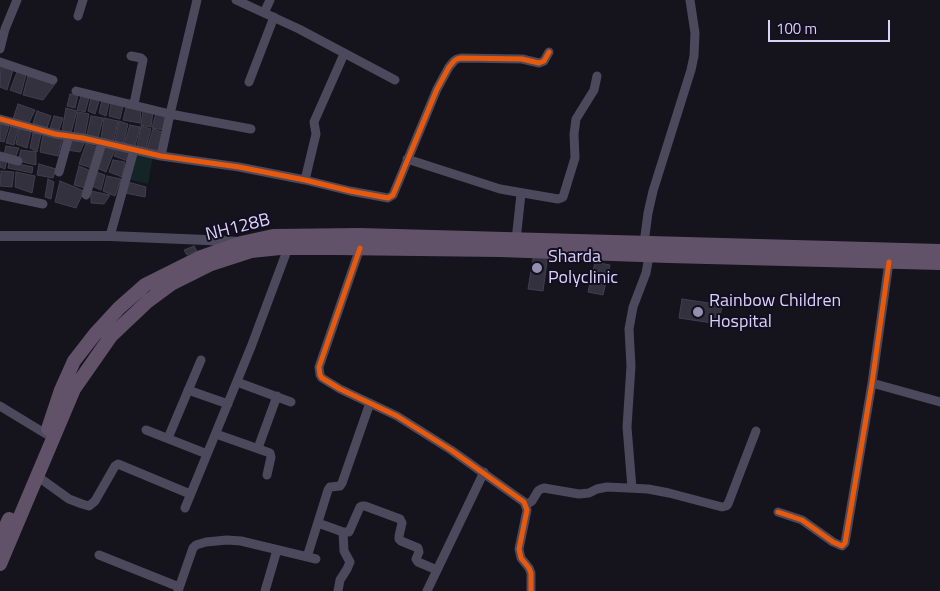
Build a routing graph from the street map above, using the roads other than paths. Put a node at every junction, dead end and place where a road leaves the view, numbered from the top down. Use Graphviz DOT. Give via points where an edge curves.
graph roads {
  1 [pos="16,0"];
  2 [pos="83,0"];
  3 [pos="196,0"];
  4 [pos="236,0"];
  5 [pos="270,0"];
  6 [pos="690,0"];
  7 [pos="264,13"];
  8 [pos="78,16"];
  9 [pos="274,17"];
  10 [pos="3,28"];
  11 [pos="0,49"];
  12 [pos="549,52"];
  13 [pos="344,54"];
  14 [pos="131,56"];
  15 [pos="0,62"];
  16 [pos="597,76"];
  17 [pos="53,80"];
  18 [pos="395,80"];
  19 [pos="249,82"];
  20 [pos="76,91"];
  21 [pos="134,104"];
  22 [pos="170,114"];
  23 [pos="0,119"];
  24 [pos="251,129"];
  25 [pos="69,136"];
  26 [pos="102,143"];
  27 [pos="134,150"];
  28 [pos="0,156"];
  29 [pos="162,156"];
  30 [pos="407,159"];
  31 [pos="18,161"];
  32 [pos="59,172"];
  33 [pos="306,180"];
  34 [pos="521,194"];
  35 [pos="0,195"];
  36 [pos="86,195"];
  37 [pos="43,204"];
  38 [pos="0,236"];
  39 [pos="110,236"];
  40 [pos="516,240"];
  41 [pos="246,247"];
  42 [pos="288,248"];
  43 [pos="360,248"];
  44 [pos="647,249"];
  45 [pos="940,252"];
  46 [pos="889,262"];
  47 [pos="940,263"];
  48 [pos="201,360"];
  49 [pos="237,382"];
  50 [pos="872,383"];
  51 [pos="188,390"];
  52 [pos="277,396"];
  53 [pos="291,402"];
  54 [pos="940,402"];
  55 [pos="228,404"];
  56 [pos="370,404"];
  57 [pos="0,406"];
  58 [pos="146,430"];
  59 [pos="756,431"];
  60 [pos="46,434"];
  61 [pos="216,434"];
  62 [pos="168,438"];
  63 [pos="258,448"];
  64 [pos="207,454"];
  65 [pos="484,472"];
  66 [pos="267,475"];
  67 [pos="37,476"];
  68 [pos="632,488"];
  69 [pos="190,494"];
  70 [pos="526,505"];
  71 [pos="185,508"];
  72 [pos="778,512"];
  73 [pos="318,523"];
  74 [pos="342,532"];
  75 [pos="0,539"];
  76 [pos="277,550"];
  77 [pos="99,555"];
  78 [pos="0,564"];
  79 [pos="437,570"];
  80 [pos="178,589"];
  81 [pos="265,591"];
  82 [pos="338,591"];
  83 [pos="427,591"];
  84 [pos="531,591"];
  1 -- 10 [label="street"];
  2 -- 8 [label="street"];
  3 -- 22 [label="street"];
  4 -- 7 [label="street"];
  5 -- 7 [label="street"];
  6 -- 44 [label="street" via="695,33 694,56 653,191 648,213"];
  7 -- 9 [label="street"];
  9 -- 13 [label="street"];
  9 -- 19 [label="street"];
  10 -- 11 [label="street"];
  12 -- 30 [label="street" via="544,61 538,63 522,59 457,59 437,89"];
  13 -- 18 [label="street"];
  13 -- 33 [label="street" via="314,122 316,134"];
  14 -- 21 [label="street" via="143,60"];
  15 -- 17 [label="street"];
  16 -- 34 [label="street" via="594,90 576,119 575,158 563,197"];
  20 -- 21 [label="street"];
  21 -- 22 [label="street"];
  22 -- 24 [label="street"];
  22 -- 29 [label="street"];
  23 -- 25 [label="street"];
  25 -- 26 [label="street"];
  25 -- 32 [label="street"];
  26 -- 27 [label="street"];
  26 -- 36 [label="street"];
  27 -- 29 [label="street"];
  27 -- 39 [label="street"];
  28 -- 31 [label="street"];
  29 -- 33 [label="street"];
  30 -- 33 [label="street" via="393,195 388,198"];
  30 -- 34 [label="street"];
  34 -- 40 [label="street"];
  35 -- 37 [label="street"];
  38 -- 39 [label="street"];
  39 -- 41 [label="street" via="206,240"];
  40 -- 41 [label="highway, NH128B" via="273,236"];
  40 -- 44 [label="highway, NH128B"];
  41 -- 42 [label="highway"];
  41 -- 60 [label="highway, NH128B" via="202,257 145,285 119,308 74,361"];
  41 -- 67 [label="highway" via="172,284 148,300 111,336 74,389"];
  42 -- 43 [label="highway"];
  42 -- 49 [label="street"];
  43 -- 44 [label="highway"];
  43 -- 56 [label="street" via="319,371 328,382"];
  44 -- 45 [label="highway"];
  44 -- 46 [label="highway"];
  44 -- 68 [label="street" via="643,281 629,329 631,366 627,427"];
  46 -- 47 [label="highway"];
  46 -- 50 [label="street"];
  48 -- 51 [label="street"];
  49 -- 52 [label="street"];
  49 -- 55 [label="street"];
  50 -- 54 [label="street"];
  50 -- 72 [label="street" via="844,545 830,540 802,520"];
  51 -- 55 [label="street"];
  51 -- 62 [label="street"];
  52 -- 53 [label="street"];
  52 -- 63 [label="street"];
  55 -- 61 [label="street"];
  56 -- 65 [label="street" via="397,416"];
  56 -- 73 [label="street" via="342,484 328,490"];
  57 -- 60 [label="street"];
  58 -- 62 [label="street"];
  59 -- 68 [label="street" via="726,506 657,490"];
  60 -- 75 [label="highway, NH128B"];
  61 -- 63 [label="street"];
  61 -- 64 [label="street"];
  62 -- 64 [label="street"];
  63 -- 66 [label="street" via="271,455"];
  64 -- 69 [label="street"];
  65 -- 70 [label="street"];
  65 -- 79 [label="street"];
  67 -- 69 [label="street" via="69,499 89,506 95,502 118,464"];
  67 -- 78 [label="highway"];
  68 -- 70 [label="street" via="601,488 579,494 544,488"];
  69 -- 71 [label="street"];
  70 -- 84 [label="street" via="519,549 531,573"];
  73 -- 74 [label="street"];
  73 -- 76 [label="street" via="312,558"];
  74 -- 79 [label="street" via="349,532 362,506 400,519 399,539 418,548 418,562"];
  74 -- 82 [label="street" via="344,551 350,562"];
  76 -- 80 [label="street" via="234,540 200,543 193,548"];
  76 -- 81 [label="street"];
  77 -- 80 [label="street"];
  79 -- 83 [label="street"];
}
